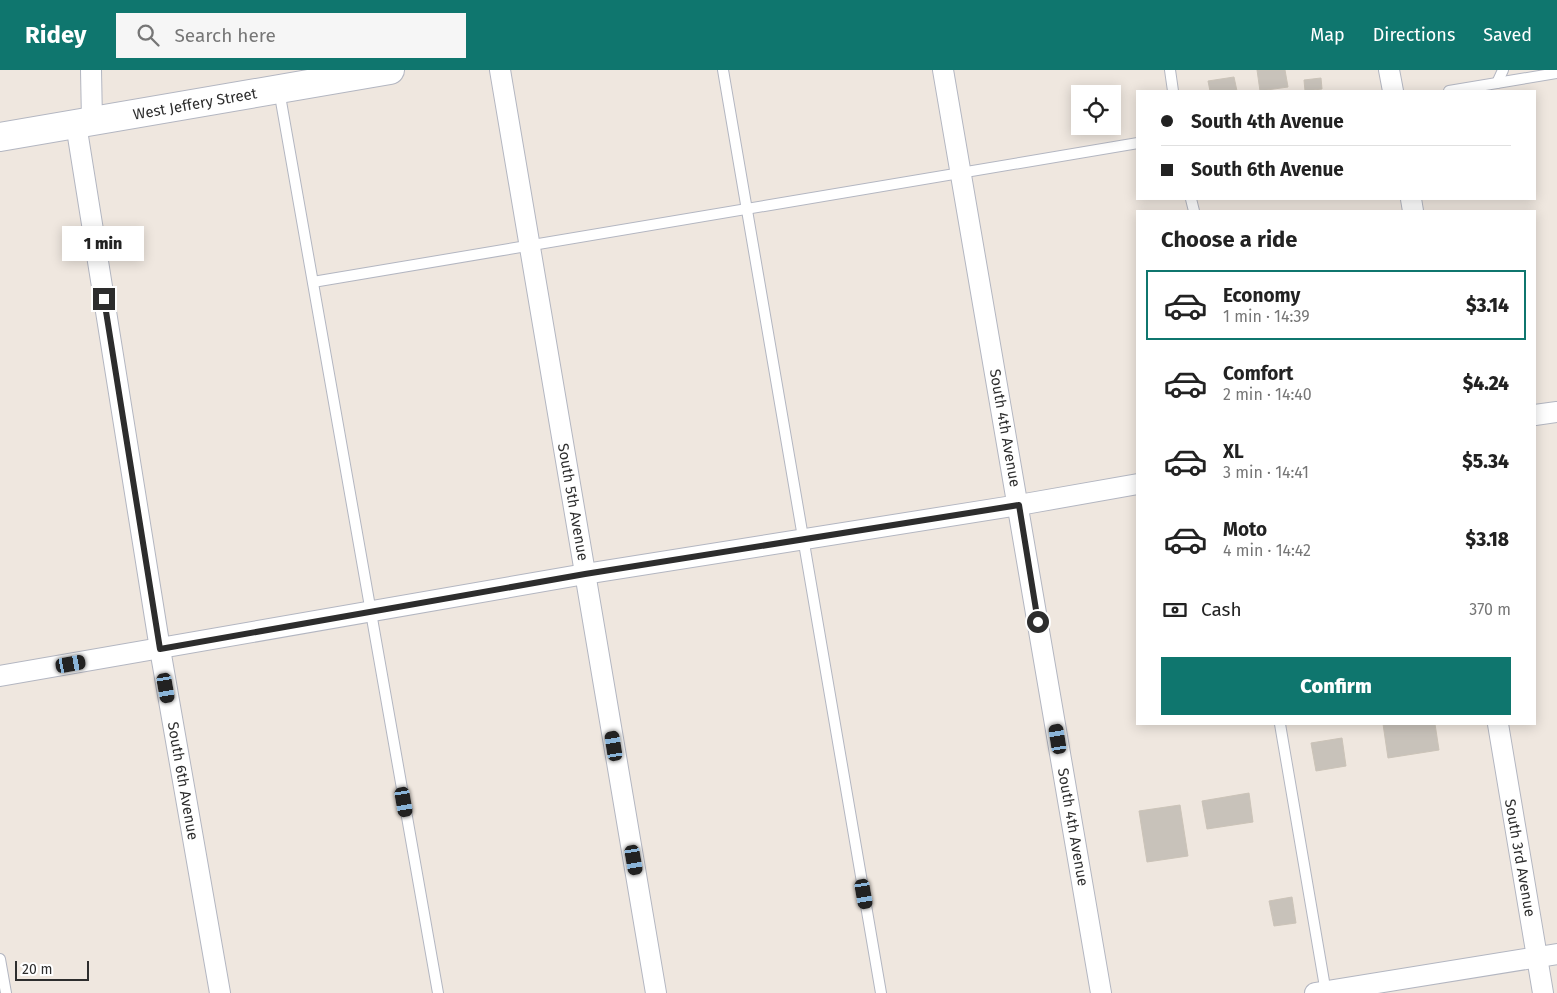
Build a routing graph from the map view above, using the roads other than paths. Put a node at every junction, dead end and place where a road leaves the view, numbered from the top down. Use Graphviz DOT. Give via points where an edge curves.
graph roads {
  1 [pos="92,70"];
  2 [pos="390,70"];
  3 [pos="500,70"];
  4 [pos="723,70"];
  5 [pos="943,70"];
  6 [pos="1170,70"];
  7 [pos="1389,70"];
  8 [pos="1503,70"];
  9 [pos="1557,73"];
  10 [pos="1497,83"];
  11 [pos="296,84"];
  12 [pos="1173,90"];
  13 [pos="1393,90"];
  14 [pos="1454,90"];
  15 [pos="84,123"];
  16 [pos="0,137"];
  17 [pos="1136,143"];
  18 [pos="961,173"];
  19 [pos="747,209"];
  20 [pos="530,245"];
  21 [pos="313,282"];
  22 [pos="1557,412"];
  23 [pos="1536,415"];
  24 [pos="1136,484"];
  25 [pos="1019,505"];
  26 [pos="804,540"];
  27 [pos="585,574"];
  28 [pos="371,612"];
  29 [pos="160,649"];
  30 [pos="0,676"];
  31 [pos="1280,725"];
  32 [pos="1498,725"];
  33 [pos="1557,954"];
  34 [pos="1537,957"];
  35 [pos="0,959"];
  36 [pos="1322,992"];
  37 [pos="6,993"];
  38 [pos="220,993"];
  39 [pos="438,993"];
  40 [pos="656,993"];
  41 [pos="881,993"];
  42 [pos="1101,993"];
  43 [pos="1543,993"];
  1 -- 15 [label="street, South 6th Avenue"];
  2 -- 11 [label="main road, West Jeffery Street"];
  3 -- 20 [label="street, South 5th Avenue"];
  4 -- 19 [label="lane"];
  5 -- 18 [label="street, South 4th Avenue"];
  6 -- 12 [label="lane"];
  7 -- 13 [label="street"];
  8 -- 10 [label="lane"];
  9 -- 10 [label="lane"];
  10 -- 14 [label="lane"];
  11 -- 15 [label="main road, West Jeffery Street"];
  11 -- 21 [label="lane"];
  15 -- 16 [label="main road, West Jeffery Street"];
  15 -- 29 [label="street, South 6th Avenue"];
  17 -- 18 [label="lane"];
  18 -- 19 [label="lane"];
  18 -- 25 [label="street, South 4th Avenue"];
  19 -- 20 [label="lane"];
  19 -- 26 [label="lane"];
  20 -- 21 [label="lane"];
  20 -- 27 [label="street, South 5th Avenue"];
  21 -- 28 [label="lane"];
  22 -- 23 [label="street"];
  24 -- 25 [label="street"];
  25 -- 26 [label="street"];
  25 -- 42 [label="street, South 4th Avenue"];
  26 -- 27 [label="street"];
  26 -- 41 [label="lane"];
  27 -- 28 [label="street"];
  27 -- 40 [label="street, South 5th Avenue"];
  28 -- 29 [label="street"];
  28 -- 39 [label="lane"];
  29 -- 30 [label="street"];
  29 -- 38 [label="street, South 6th Avenue"];
  31 -- 36 [label="lane"];
  32 -- 34 [label="street, South 3rd Avenue"];
  33 -- 34 [label="street"];
  34 -- 36 [label="street"];
  34 -- 43 [label="street, South 3rd Avenue"];
  35 -- 37 [label="lane"];
}
